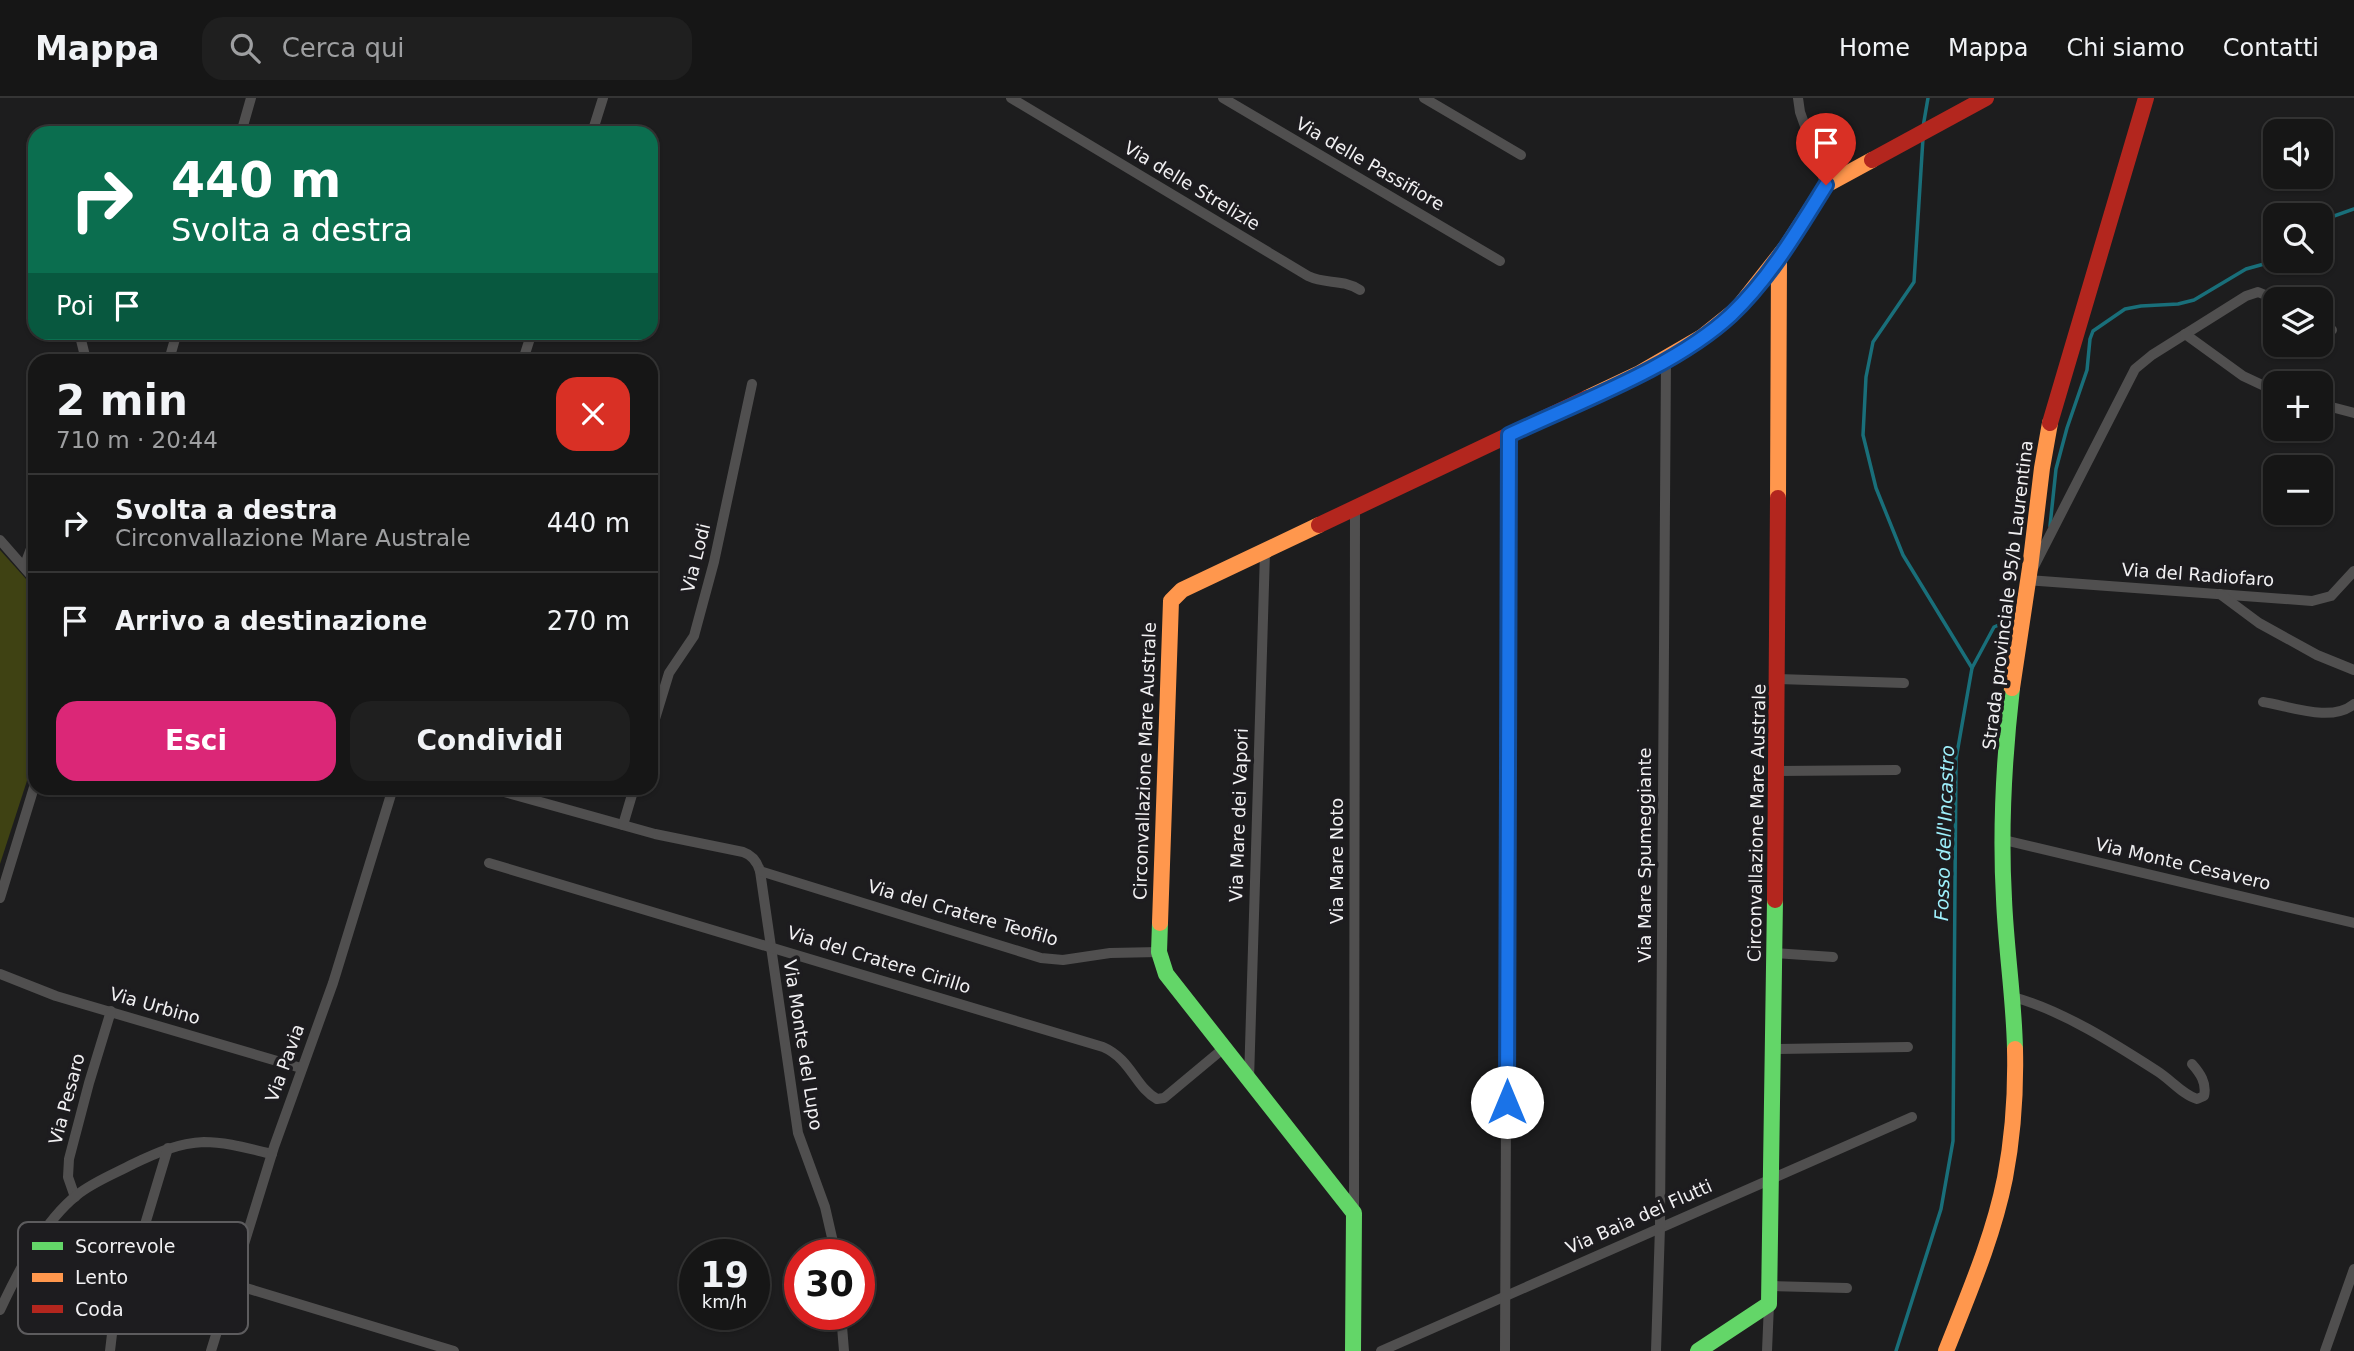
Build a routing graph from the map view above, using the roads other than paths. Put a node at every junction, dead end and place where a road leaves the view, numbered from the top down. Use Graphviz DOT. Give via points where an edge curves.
graph roads {
  1 [pos="251,98"];
  2 [pos="603,98"];
  3 [pos="1011,98"];
  4 [pos="1223,98"];
  5 [pos="1424,98"];
  6 [pos="1798,98"];
  7 [pos="1986,98"];
  8 [pos="2146,98"];
  9 [pos="243,126"];
  10 [pos="594,126"];
  11 [pos="1521,155"];
  12 [pos="1826,185"];
  13 [pos="1779,257"];
  14 [pos="1500,261"];
  15 [pos="1360,290"];
  16 [pos="2263,293"];
  17 [pos="2185,334"];
  18 [pos="1666,359"];
  19 [pos="752,384"];
  20 [pos="2263,386"];
  21 [pos="2333,407"];
  22 [pos="2354,413"];
  23 [pos="1509,435"];
  24 [pos="1355,509"];
  25 [pos="0,540"];
  26 [pos="1265,552"];
  27 [pos="28,556"];
  28 [pos="24,567"];
  29 [pos="2354,571"];
  30 [pos="28,572"];
  31 [pos="2027,580"];
  32 [pos="2220,594"];
  33 [pos="2354,670"];
  34 [pos="1778,680"];
  35 [pos="1904,683"];
  36 [pos="2263,702"];
  37 [pos="2354,704"];
  38 [pos="658,709"];
  39 [pos="1896,770"];
  40 [pos="1777,771"];
  41 [pos="32,795"];
  42 [pos="391,795"];
  43 [pos="527,795"];
  44 [pos="632,795"];
  45 [pos="623,824"];
  46 [pos="2004,840"];
  47 [pos="489,863"];
  48 [pos="760,871"];
  49 [pos="0,898"];
  50 [pos="2354,923"];
  51 [pos="771,946"];
  52 [pos="1159,952"];
  53 [pos="1775,953"];
  54 [pos="1833,957"];
  55 [pos="0,974"];
  56 [pos="2013,997"];
  57 [pos="111,1011"];
  58 [pos="1908,1047"];
  59 [pos="1224,1048"];
  60 [pos="1774,1049"];
  61 [pos="2192,1064"];
  62 [pos="301,1068"];
  63 [pos="1248,1080"];
  64 [pos="1912,1117"];
  65 [pos="168,1148"];
  66 [pos="272,1154"];
  67 [pos="1773,1177"];
  68 [pos="75,1197"];
  69 [pos="1354,1213"];
  70 [pos="53,1222"];
  71 [pos="146,1222"];
  72 [pos="1660,1227"];
  73 [pos="248,1234"];
  74 [pos="832,1239"];
  75 [pos="2354,1269"];
  76 [pos="18,1276"];
  77 [pos="1771,1286"];
  78 [pos="1847,1288"];
  79 [pos="248,1289"];
  80 [pos="1506,1296"];
  81 [pos="1769,1304"];
  82 [pos="0,1310"];
  83 [pos="842,1330"];
  84 [pos="217,1334"];
  85 [pos="211,1351"];
  86 [pos="454,1351"];
  87 [pos="844,1351"];
  88 [pos="1353,1351"];
  89 [pos="1381,1351"];
  90 [pos="1505,1351"];
  91 [pos="1656,1351"];
  92 [pos="1698,1351"];
  93 [pos="1767,1351"];
  94 [pos="1946,1351"];
  95 [pos="2325,1351"];
  1 -- 9 [label="street"];
  2 -- 10 [label="street"];
  3 -- 15 [label="street, Via delle Strelizie" via="1308,276 1342,281"];
  4 -- 14 [label="street, Via delle Passifiore"];
  5 -- 11 [label="street"];
  6 -- 12 [label="street"];
  7 -- 12 [label="street"];
  8 -- 31 [label="street, Strada provinciale 95/b Laurentina" via="2047,436"];
  12 -- 13 [label="street, Circonvallazione Mare Australe"];
  13 -- 18 [label="street, Circonvallazione Mare Australe" via="1731,314"];
  13 -- 34 [label="street, Circonvallazione Mare Australe"];
  16 -- 17 [label="street" via="2251,294"];
  17 -- 20 [label="street"];
  17 -- 31 [label="street" via="2132,373"];
  18 -- 23 [label="street, Circonvallazione Mare Australe"];
  18 -- 72 [label="street, Via Mare Spumeggiante"];
  19 -- 38 [label="street, Via Lodi" via="694,636 669,673"];
  21 -- 22 [label="street"];
  23 -- 24 [label="street, Circonvallazione Mare Australe"];
  23 -- 80 [label="street"];
  24 -- 26 [label="street, Circonvallazione Mare Australe"];
  24 -- 69 [label="street, Via Mare Noto"];
  25 -- 28 [label="street"];
  26 -- 52 [label="street, Circonvallazione Mare Australe" via="1182,590 1170,604"];
  26 -- 63 [label="street, Via Mare dei Vapori"];
  27 -- 28 [label="street"];
  28 -- 30 [label="street"];
  29 -- 32 [label="street, Via del Radiofaro" via="2330,596 2317,601"];
  31 -- 32 [label="street, Via del Radiofaro"];
  31 -- 46 [label="street, Strada provinciale 95/b Laurentina" via="2006,745"];
  32 -- 33 [label="street" via="2317,656"];
  34 -- 35 [label="street"];
  34 -- 40 [label="street, Circonvallazione Mare Australe"];
  36 -- 37 [label="street" via="2326,713"];
  39 -- 40 [label="street"];
  40 -- 53 [label="street, Circonvallazione Mare Australe"];
  41 -- 49 [label="street"];
  42 -- 62 [label="street, Via Pavia" via="333,983"];
  43 -- 45 [label="street"];
  44 -- 45 [label="street"];
  45 -- 48 [label="street" via="746,853"];
  46 -- 50 [label="street, Via Monte Cesavero"];
  46 -- 56 [label="street, Strada provinciale 95/b Laurentina" via="2004,926"];
  47 -- 51 [label="street, Via del Cratere Cirillo"];
  48 -- 51 [label="street, Via Monte del Lupo"];
  48 -- 52 [label="street, Via del Cratere Teofilo" via="1041,958"];
  51 -- 59 [label="street, Via del Cratere Cirillo" via="1103,1047 1120,1057 1157,1099"];
  51 -- 74 [label="street, Via Monte del Lupo" via="797,1133"];
  52 -- 59 [label="street, Circonvallazione Mare Australe" via="1166,974"];
  53 -- 54 [label="street"];
  53 -- 60 [label="street, Circonvallazione Mare Australe"];
  55 -- 57 [label="street, Via Urbino"];
  56 -- 61 [label="street" via="2055,1012 2197,1099 2204,1096 2205,1088"];
  56 -- 94 [label="street, Strada provinciale 95/b Laurentina" via="2016,1085 2008,1157 1989,1233"];
  57 -- 62 [label="street, Via Urbino"];
  57 -- 68 [label="street, Via Pesaro" via="69,1159 68,1177"];
  58 -- 60 [label="street"];
  59 -- 63 [label="street, Circonvallazione Mare Australe"];
  60 -- 67 [label="street, Circonvallazione Mare Australe"];
  62 -- 66 [label="street, Via Pavia"];
  63 -- 69 [label="street, Circonvallazione Mare Australe"];
  64 -- 67 [label="street, Via Baia dei Flutti"];
  65 -- 66 [label="street" via="208,1142"];
  65 -- 68 [label="street"];
  65 -- 71 [label="street"];
  66 -- 73 [label="street, Via Pavia"];
  67 -- 72 [label="street, Via Baia dei Flutti"];
  67 -- 77 [label="street, Circonvallazione Mare Australe"];
  68 -- 70 [label="street"];
  69 -- 88 [label="street"];
  72 -- 80 [label="street, Via Baia dei Flutti"];
  72 -- 91 [label="street, Via Mare Spumeggiante"];
  75 -- 95 [label="street"];
  76 -- 82 [label="street"];
  77 -- 78 [label="street"];
  77 -- 81 [label="street, Circonvallazione Mare Australe"];
  79 -- 86 [label="street"];
  80 -- 89 [label="street, Via Baia dei Flutti"];
  80 -- 90 [label="street"];
  81 -- 92 [label="street"];
  81 -- 93 [label="street"];
  83 -- 87 [label="street"];
  84 -- 85 [label="street, Via Pavia"];
}
